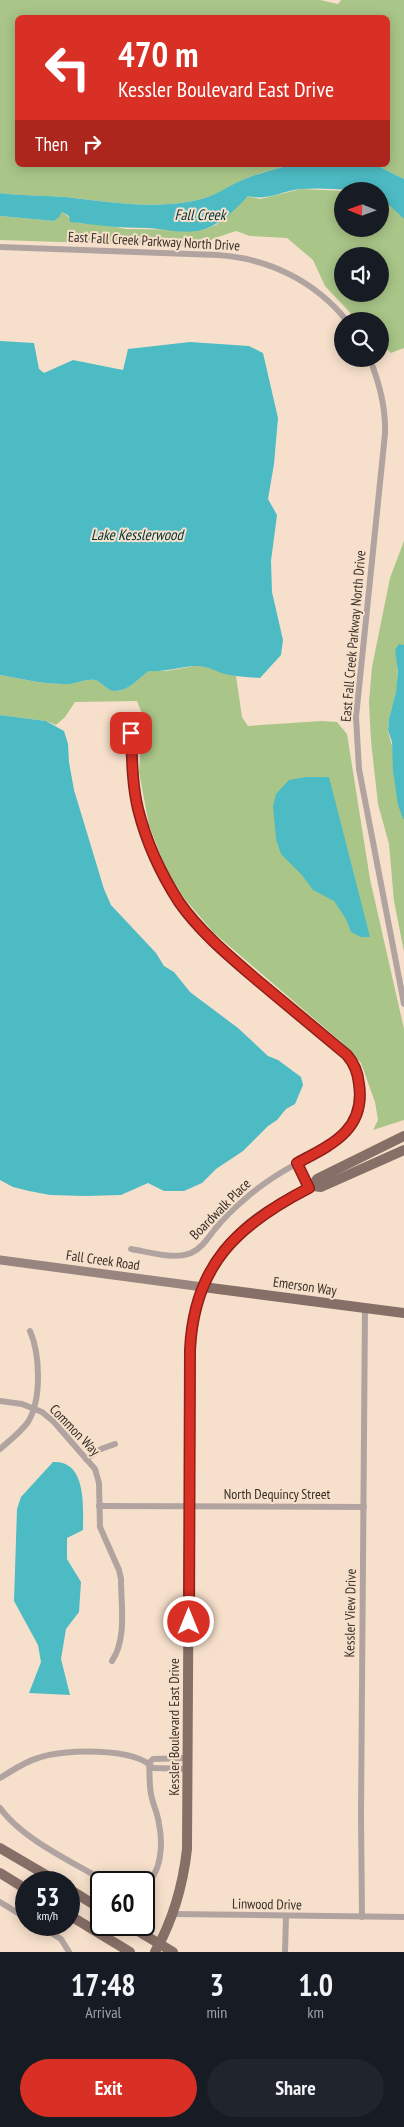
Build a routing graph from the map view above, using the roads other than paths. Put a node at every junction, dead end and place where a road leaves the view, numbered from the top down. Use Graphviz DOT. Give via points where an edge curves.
graph roads {
  1 [pos="0,246"];
  2 [pos="338,312"];
  3 [pos="373,367"];
  4 [pos="130,716"];
  5 [pos="404,1004"];
  6 [pos="404,1136"];
  7 [pos="404,1150"];
  8 [pos="297,1163"];
  9 [pos="311,1187"];
  10 [pos="131,1249"];
  11 [pos="0,1260"];
  12 [pos="203,1286"];
  13 [pos="365,1308"];
  14 [pos="404,1313"];
  15 [pos="30,1330"];
  16 [pos="0,1402"];
  17 [pos="34,1408"];
  18 [pos="115,1444"];
  19 [pos="0,1449"];
  20 [pos="86,1459"];
  21 [pos="99,1506"];
  22 [pos="189,1506"];
  23 [pos="364,1507"];
  24 [pos="112,1661"];
  25 [pos="188,1758"];
  26 [pos="149,1763"];
  27 [pos="188,1769"];
  28 [pos="0,1778"];
  29 [pos="0,1808"];
  30 [pos="0,1848"];
  31 [pos="39,1871"];
  32 [pos="90,1872"];
  33 [pos="155,1872"];
  34 [pos="0,1873"];
  35 [pos="15,1882"];
  36 [pos="0,1902"];
  37 [pos="15,1911"];
  38 [pos="172,1914"];
  39 [pos="286,1917"];
  40 [pos="362,1917"];
  41 [pos="404,1918"];
  42 [pos="80,1922"];
  43 [pos="56,1936"];
  44 [pos="142,1936"];
  45 [pos="157,1948"];
  46 [pos="69,1952"];
  47 [pos="130,1952"];
  48 [pos="173,1952"];
  49 [pos="285,1952"];
  1 -- 2 [label="street, East Fall Creek Parkway North Drive" via="250,259 298,278"];
  3 -- 5 [label="street, East Fall Creek Parkway North Drive" via="380,386 385,434 356,734 359,769"];
  4 -- 8 [label="street, Boardwalk Place" via="138,808 152,850 175,895 227,954 347,1055 359,1077 360,1104 348,1130 332,1144"];
  6 -- 9 [label="main road, Kessler Boulevard East Drive" via="317,1180"];
  7 -- 9 [label="main road, Kessler Boulevard East Drive" via="321,1188"];
  8 -- 9 [label="street"];
  8 -- 10 [label="street, Boardwalk Place" via="246,1197 194,1252 178,1255"];
  9 -- 12 [label="main road, Kessler Boulevard East Drive" via="251,1224 219,1257"];
  11 -- 12 [label="main road, Fall Creek Road"];
  12 -- 13 [label="main road, Emerson Way"];
  12 -- 22 [label="main road, Kessler Boulevard East Drive" via="194,1315 190,1345"];
  13 -- 14 [label="main road, Emerson Way"];
  13 -- 23 [label="street, Kessler View Drive"];
  15 -- 17 [label="street" via="37,1351"];
  16 -- 17 [label="street, Common Way"];
  17 -- 19 [label="street" via="22,1429"];
  17 -- 20 [label="street, Common Way" via="54,1422"];
  18 -- 20 [label="street"];
  20 -- 21 [label="street, Common Way" via="98,1477"];
  21 -- 22 [label="street, North Dequincy Street"];
  21 -- 24 [label="street, Common Way" via="101,1533 121,1579 121,1637"];
  22 -- 23 [label="street, North Dequincy Street"];
  22 -- 25 [label="main road, Kessler Boulevard East Drive"];
  23 -- 40 [label="street, Kessler View Drive"];
  25 -- 26 [label="street" via="153,1759"];
  25 -- 27 [label="main road, Kessler Boulevard East Drive"];
  26 -- 27 [label="street" via="154,1768"];
  26 -- 28 [label="street" via="116,1754 66,1752 32,1760"];
  26 -- 33 [label="street" via="161,1848"];
  27 -- 38 [label="main road, Kessler Boulevard East Drive" via="187,1849"];
  29 -- 32 [label="street" via="9,1820 32,1837"];
  30 -- 31 [label="main road"];
  34 -- 35 [label="main road"];
  36 -- 37 [label="street"];
  38 -- 39 [label="street, Linwood Drive"];
  38 -- 45 [label="main road, Kessler Boulevard East Drive"];
  39 -- 40 [label="street, Linwood Drive"];
  39 -- 49 [label="street"];
  40 -- 41 [label="street, Linwood Drive"];
  42 -- 47 [label="main road"];
  43 -- 46 [label="street"];
  44 -- 45 [label="main road"];
  45 -- 48 [label="main road"];
}
